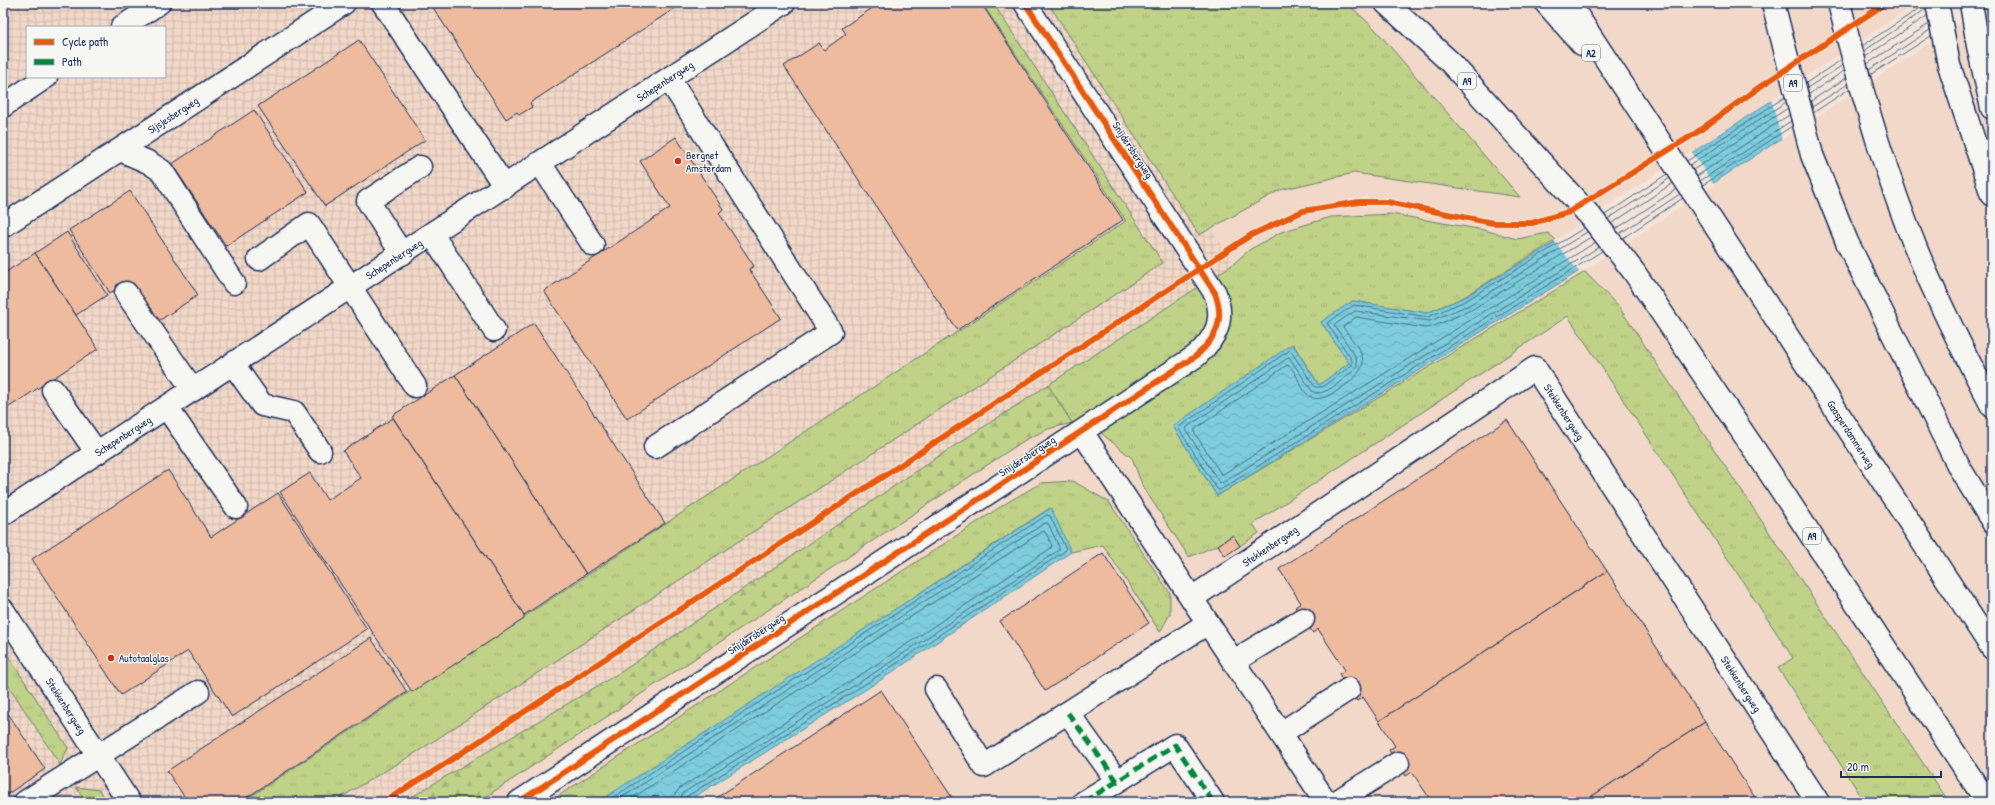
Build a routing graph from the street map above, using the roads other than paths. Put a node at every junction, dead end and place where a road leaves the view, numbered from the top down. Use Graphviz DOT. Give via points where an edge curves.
graph roads {
  1 [pos="159,3"];
  2 [pos="344,3"];
  3 [pos="383,3"];
  4 [pos="784,3"];
  5 [pos="1025,3"];
  6 [pos="1386,3"];
  7 [pos="1546,3"];
  8 [pos="1569,3"];
  9 [pos="1839,3"];
  10 [pos="1937,3"];
  11 [pos="1971,3"];
  12 [pos="1774,7"];
  13 [pos="124,26"];
  14 [pos="45,78"];
  15 [pos="669,79"];
  16 [pos="1635,103"];
  17 [pos="3,106"];
  18 [pos="1992,108"];
  19 [pos="120,150"];
  20 [pos="540,163"];
  21 [pos="420,167"];
  22 [pos="505,187"];
  23 [pos="1992,194"];
  24 [pos="3,226"];
  25 [pos="432,234"];
  26 [pos="593,245"];
  27 [pos="402,254"];
  28 [pos="259,258"];
  29 [pos="234,284"];
  30 [pos="351,287"];
  31 [pos="126,293"];
  32 [pos="494,330"];
  33 [pos="233,364"];
  34 [pos="415,386"];
  35 [pos="53,390"];
  36 [pos="193,390"];
  37 [pos="1992,406"];
  38 [pos="167,408"];
  39 [pos="1082,432"];
  40 [pos="655,446"];
  41 [pos="320,451"];
  42 [pos="97,453"];
  43 [pos="236,506"];
  44 [pos="3,514"];
  45 [pos="1992,521"];
  46 [pos="1192,598"];
  47 [pos="3,610"];
  48 [pos="1303,619"];
  49 [pos="1208,623"];
  50 [pos="1992,648"];
  51 [pos="1234,661"];
  52 [pos="936,689"];
  53 [pos="1349,689"];
  54 [pos="198,692"];
  55 [pos="1068,713"];
  56 [pos="1281,733"];
  57 [pos="98,756"];
  58 [pos="1398,763"];
  59 [pos="1118,781"];
  60 [pos="25,802"];
  61 [pos="129,802"];
  62 [pos="519,802"];
  63 [pos="1084,802"];
  64 [pos="1213,802"];
  65 [pos="1326,802"];
  66 [pos="1336,802"];
  67 [pos="1818,802"];
  68 [pos="1987,802"];
  1 -- 13 [label="main road"];
  2 -- 19 [label="main road, Sijsjesbergweg"];
  3 -- 22 [label="main road"];
  4 -- 15 [label="main road, Schepenbergweg"];
  5 -- 39 [label="main road, Snijdersbergweg" via="1215,293 1220,306 1217,327 1207,346 1196,356"];
  6 -- 68 [label="main road, A9" via="1450,62 1591,217 1634,272"];
  7 -- 16 [label="main road, A2"];
  8 -- 16 [label="main road"];
  9 -- 37 [label="main road" via="1882,156 1917,251"];
  10 -- 23 [label="main road" via="1949,65"];
  11 -- 18 [label="main road"];
  12 -- 45 [label="main road, A9" via="1812,155 1847,242 1959,467"];
  14 -- 17 [label="main road"];
  15 -- 20 [label="main road, Schepenbergweg"];
  15 -- 40 [label="main road" via="831,332"];
  16 -- 50 [label="main road, Gaasperdammerweg"];
  19 -- 24 [label="main road, Sijsjesbergweg"];
  19 -- 29 [label="main road" via="162,171"];
  20 -- 22 [label="main road, Schepenbergweg"];
  20 -- 26 [label="main road"];
  21 -- 27 [label="main road" via="368,201"];
  22 -- 25 [label="main road, Schepenbergweg"];
  25 -- 27 [label="main road, Schepenbergweg"];
  25 -- 32 [label="main road"];
  27 -- 30 [label="main road, Schepenbergweg"];
  28 -- 30 [label="main road" via="309,224"];
  30 -- 33 [label="main road, Schepenbergweg"];
  30 -- 34 [label="main road"];
  31 -- 36 [label="main road"];
  33 -- 36 [label="main road, Schepenbergweg"];
  33 -- 41 [label="main road" via="262,405 294,412"];
  35 -- 42 [label="main road"];
  36 -- 38 [label="main road, Schepenbergweg"];
  38 -- 42 [label="main road, Schepenbergweg"];
  38 -- 43 [label="main road"];
  39 -- 46 [label="main road"];
  39 -- 62 [label="main road, Snijdersbergweg"];
  42 -- 44 [label="main road, Schepenbergweg"];
  46 -- 49 [label="main road"];
  46 -- 67 [label="main road, Stekkenbergweg" via="1535,368"];
  47 -- 57 [label="main road, Stekkenbergweg"];
  48 -- 51 [label="main road"];
  49 -- 51 [label="main road"];
  49 -- 55 [label="main road"];
  51 -- 56 [label="main road"];
  52 -- 55 [label="main road" via="984,766"];
  53 -- 56 [label="main road"];
  54 -- 57 [label="main road"];
  55 -- 59 [label="main road"];
  56 -- 65 [label="main road"];
  57 -- 60 [label="main road"];
  57 -- 61 [label="main road, Stekkenbergweg"];
  58 -- 66 [label="main road"];
  59 -- 63 [label="main road"];
  59 -- 64 [label="main road" via="1175,745"];
}
